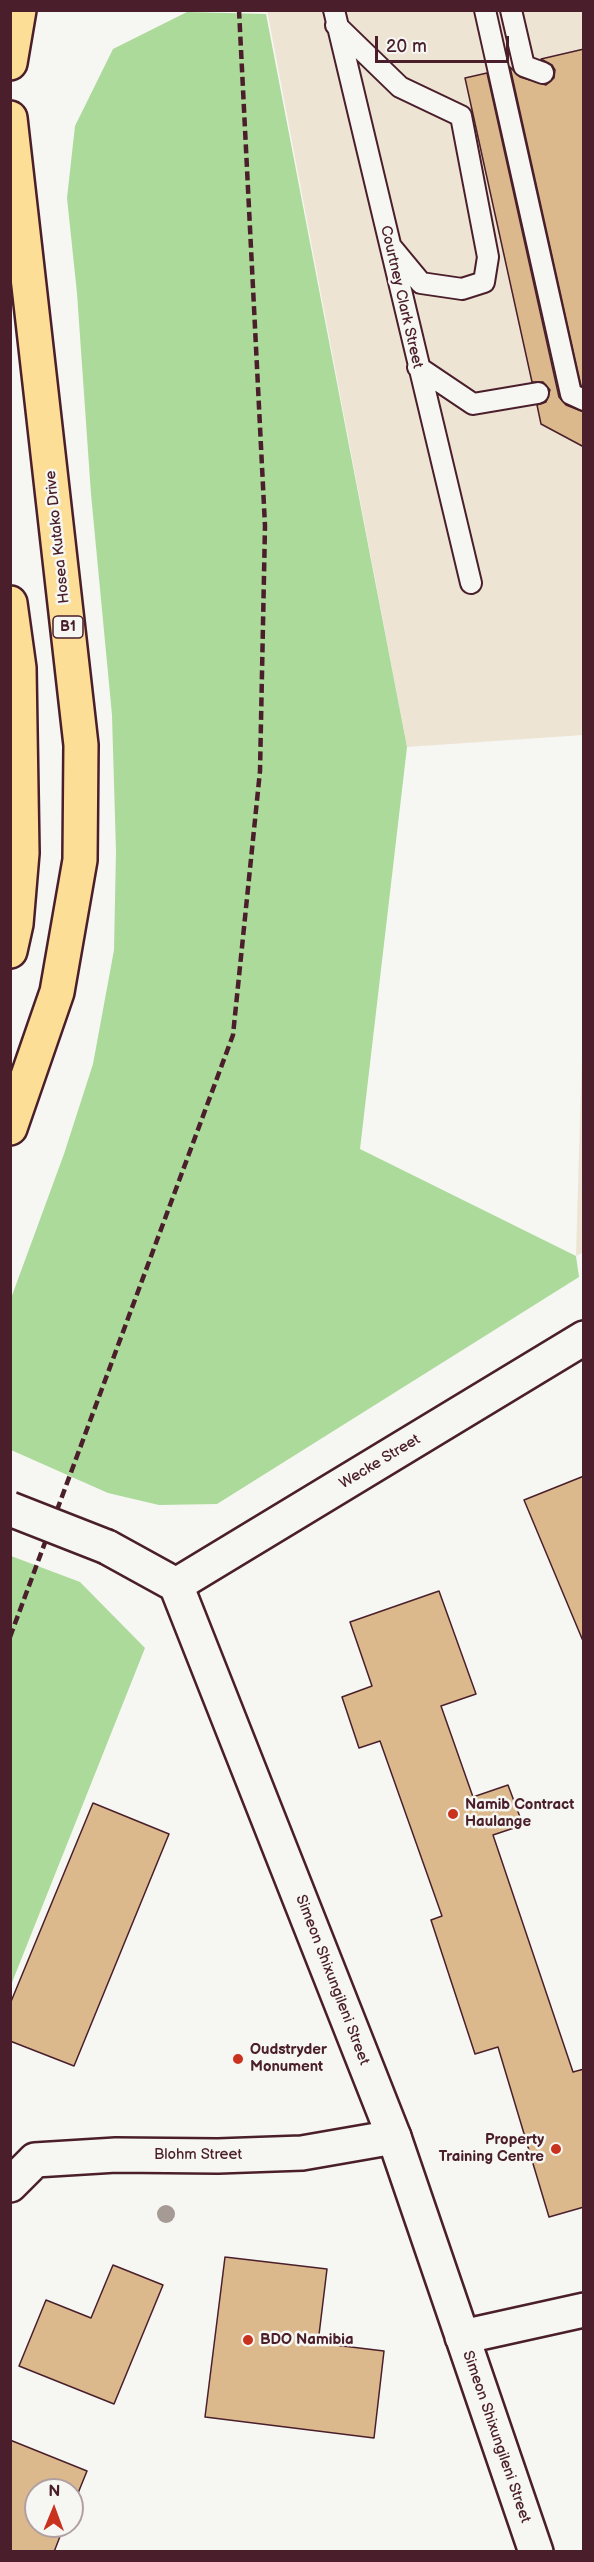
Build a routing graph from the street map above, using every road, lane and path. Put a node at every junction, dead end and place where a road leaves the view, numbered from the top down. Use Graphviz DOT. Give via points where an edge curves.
graph roads {
  1 [pos="19,10"];
  2 [pos="485,10"];
  3 [pos="512,10"];
  4 [pos="335,18"];
  5 [pos="10,63"];
  6 [pos="543,73"];
  7 [pos="10,118"];
  8 [pos="389,244"];
  9 [pos="418,367"];
  10 [pos="538,393"];
  11 [pos="584,400"];
  12 [pos="471,583"];
  13 [pos="10,603"];
  14 [pos="10,951"];
  15 [pos="10,1128"];
  16 [pos="584,1338"];
  17 [pos="10,1509"];
  18 [pos="176,1585"];
  19 [pos="394,2137"];
  20 [pos="10,2185"];
  21 [pos="584,2310"];
  22 [pos="462,2337"];
  23 [pos="527,2544"];
  1 -- 5 [label="main road"];
  2 -- 11 [label="lane" via="571,394"];
  3 -- 6 [label="lane" via="524,66"];
  4 -- 8 [label="lane, Courtney Clark Street"];
  4 -- 8 [label="lane" via="400,87 461,116 488,257 484,282 462,289 421,283"];
  7 -- 15 [label="main road, Hosea Kutako Drive / B1" via="81,745 80,860 57,992"];
  8 -- 9 [label="lane, Courtney Clark Street"];
  9 -- 10 [label="lane" via="473,404"];
  9 -- 12 [label="lane, Courtney Clark Street"];
  13 -- 14 [label="main road" via="19,668 22,853"];
  16 -- 18 [label="street, Wecke Street"];
  17 -- 18 [label="street, bridge" via="107,1547"];
  18 -- 19 [label="street, Simeon Shixungileni Street"];
  19 -- 20 [label="street, Blohm Street" via="302,2153 35,2160"];
  19 -- 22 [label="street, Simeon Shixungileni Street"];
  21 -- 22 [label="street"];
  22 -- 23 [label="street, Simeon Shixungileni Street"];
}
